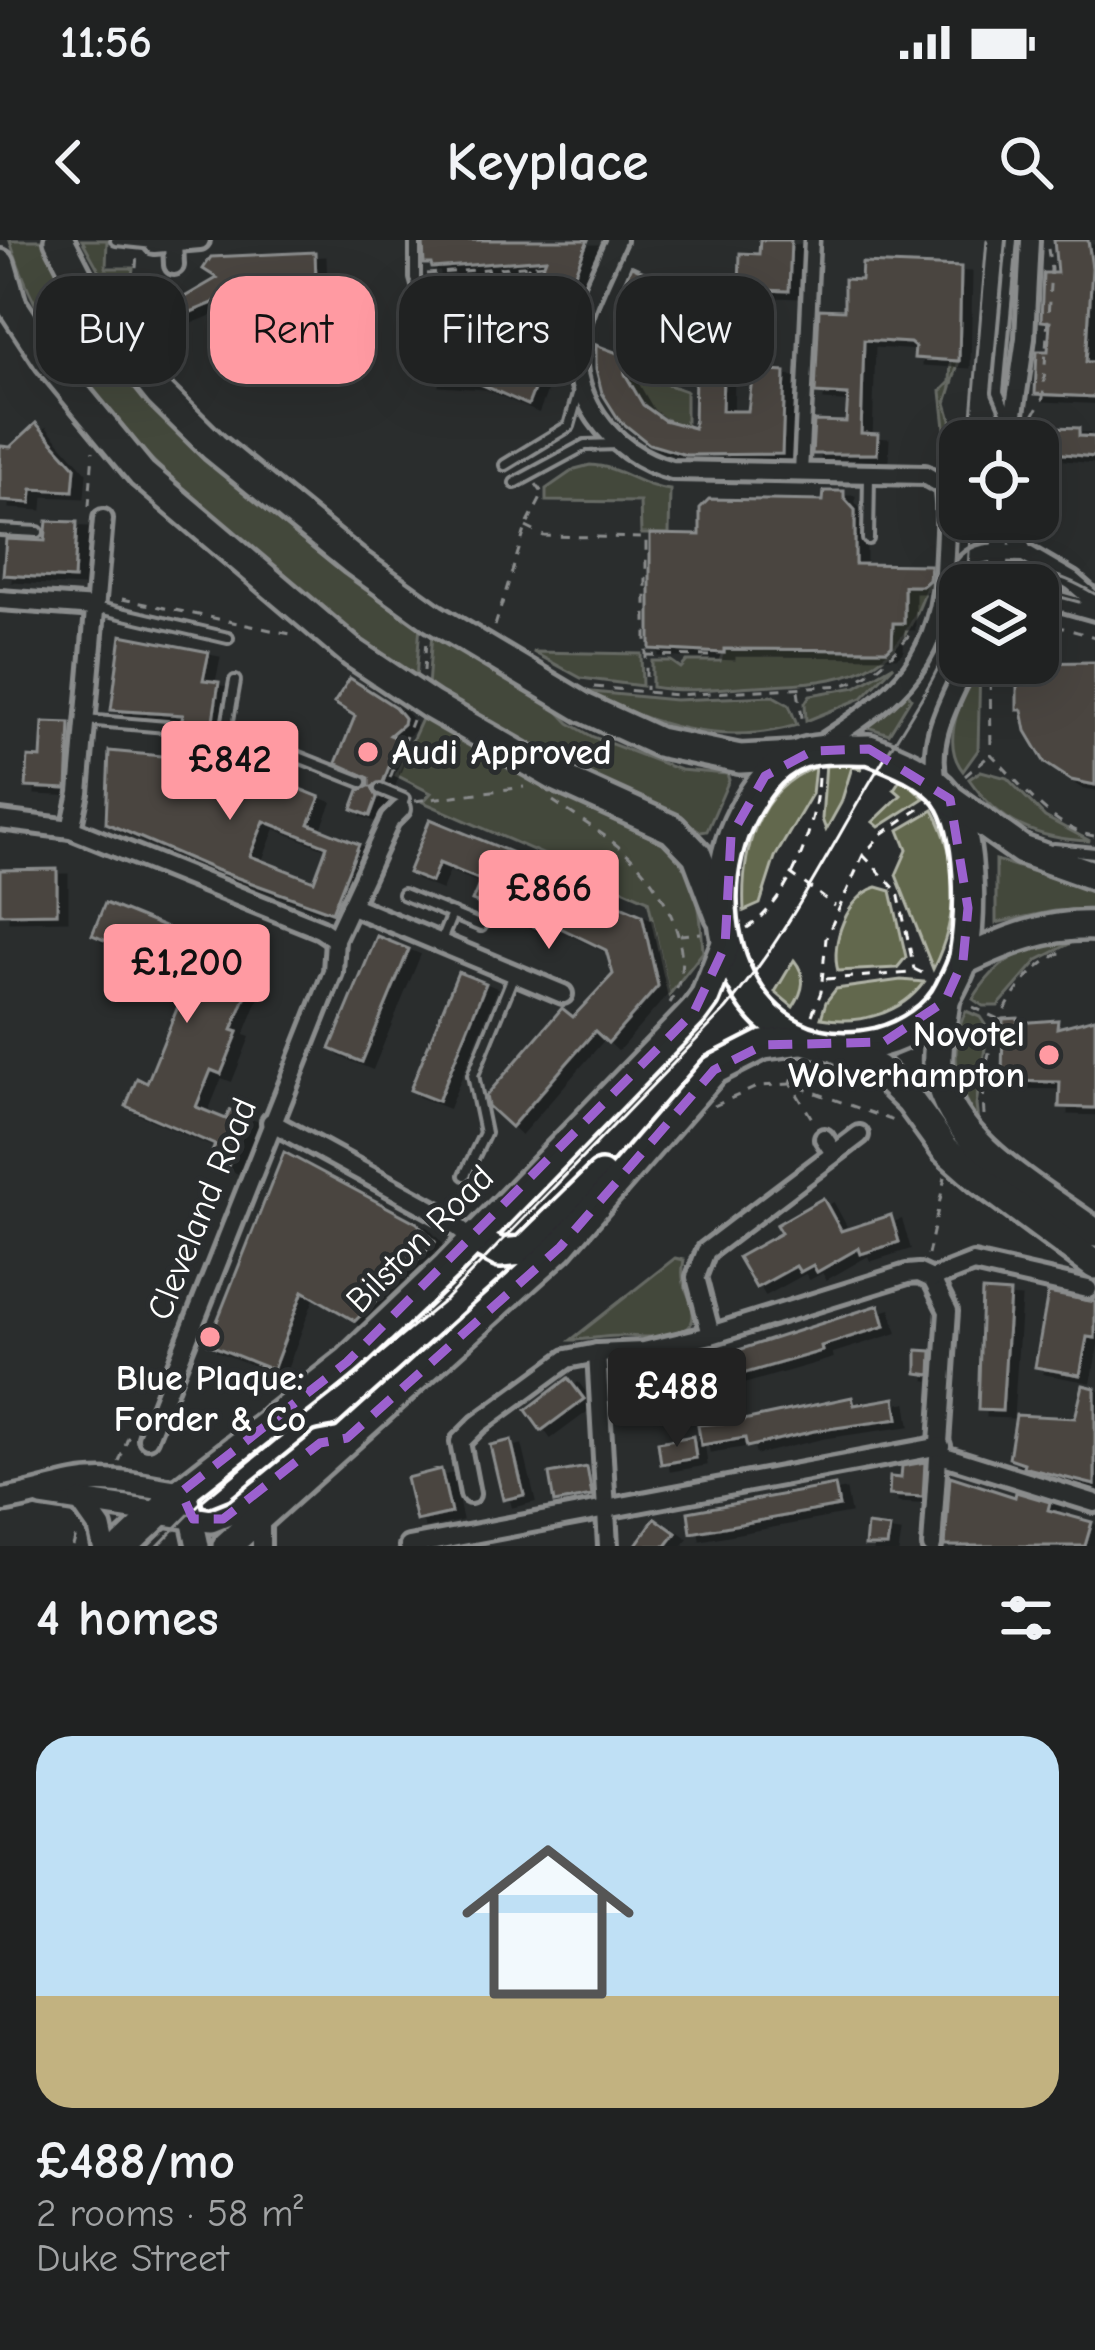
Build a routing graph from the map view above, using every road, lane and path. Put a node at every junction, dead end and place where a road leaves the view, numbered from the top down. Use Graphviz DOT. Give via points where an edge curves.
graph roads {
  1 [pos="59,240"];
  2 [pos="116,240"];
  3 [pos="200,240"];
  4 [pos="415,240"];
  5 [pos="616,240"];
  6 [pos="812,240"];
  7 [pos="1012,240"];
  8 [pos="1030,240"];
  9 [pos="1046,240"];
  10 [pos="155,243"];
  11 [pos="0,264"];
  12 [pos="545,264"];
  13 [pos="174,265"];
  14 [pos="532,265"];
  15 [pos="631,265"];
  16 [pos="486,269"];
  17 [pos="537,274"];
  18 [pos="415,275"];
  19 [pos="146,276"];
  20 [pos="489,276"];
  21 [pos="522,276"];
  22 [pos="654,276"];
  23 [pos="592,298"];
  24 [pos="6,299"];
  25 [pos="579,384"];
  26 [pos="582,384"];
  27 [pos="1030,419"];
  28 [pos="1007,420"];
  29 [pos="1013,420"];
  30 [pos="620,444"];
  31 [pos="93,451"];
  32 [pos="506,465"];
  33 [pos="801,473"];
  34 [pos="869,474"];
  35 [pos="515,483"];
  36 [pos="543,494"];
  37 [pos="103,519"];
  38 [pos="526,527"];
  39 [pos="0,530"];
  40 [pos="38,532"];
  41 [pos="868,538"];
  42 [pos="1002,540"];
  43 [pos="1017,540"];
  44 [pos="1001,552"];
  45 [pos="1024,553"];
  46 [pos="944,564"];
  47 [pos="965,564"];
  48 [pos="1000,564"];
  49 [pos="0,600"];
  50 [pos="96,600"];
  51 [pos="1095,601"];
  52 [pos="1059,602"];
  53 [pos="1095,611"];
  54 [pos="939,616"];
  55 [pos="433,619"];
  56 [pos="915,627"];
  57 [pos="1059,627"];
  58 [pos="304,637"];
  59 [pos="1095,637"];
  60 [pos="227,638"];
  61 [pos="490,639"];
  62 [pos="646,655"];
  63 [pos="715,656"];
  64 [pos="235,681"];
  65 [pos="958,684"];
  66 [pos="990,684"];
  67 [pos="590,686"];
  68 [pos="798,689"];
  69 [pos="646,693"];
  70 [pos="416,695"];
  71 [pos="85,720"];
  72 [pos="225,737"];
  73 [pos="807,749"];
  74 [pos="991,754"];
  75 [pos="362,782"];
  76 [pos="384,786"];
  77 [pos="531,786"];
  78 [pos="945,791"];
  79 [pos="547,797"];
  80 [pos="423,802"];
  81 [pos="401,808"];
  82 [pos="0,820"];
  83 [pos="71,829"];
  84 [pos="1095,836"];
  85 [pos="1022,850"];
  86 [pos="1095,853"];
  87 [pos="863,855"];
  88 [pos="790,873"];
  89 [pos="1095,876"];
  90 [pos="403,894"];
  91 [pos="350,905"];
  92 [pos="837,907"];
  93 [pos="452,914"];
  94 [pos="481,926"];
  95 [pos="1095,926"];
  96 [pos="723,931"];
  97 [pos="335,939"];
  98 [pos="441,943"];
  99 [pos="1072,947"];
  100 [pos="963,961"];
  101 [pos="914,969"];
  102 [pos="514,973"];
  103 [pos="928,976"];
  104 [pos="823,980"];
  105 [pos="563,994"];
  106 [pos="959,1004"];
  107 [pos="1000,1019"];
  108 [pos="803,1038"];
  109 [pos="834,1047"];
  110 [pos="791,1084"];
  111 [pos="706,1096"];
  112 [pos="984,1118"];
  113 [pos="271,1123"];
  114 [pos="907,1127"];
  115 [pos="859,1135"];
  116 [pos="829,1146"];
  117 [pos="465,1175"];
  118 [pos="945,1176"];
  119 [pos="440,1214"];
  120 [pos="496,1214"];
  121 [pos="1095,1233"];
  122 [pos="473,1238"];
  123 [pos="928,1277"];
  124 [pos="1092,1277"];
  125 [pos="711,1335"];
  126 [pos="597,1352"];
  127 [pos="148,1438"];
  128 [pos="347,1438"];
  129 [pos="941,1450"];
  130 [pos="181,1492"];
  131 [pos="470,1494"];
  132 [pos="42,1495"];
  133 [pos="0,1501"];
  134 [pos="81,1502"];
  135 [pos="1095,1503"];
  136 [pos="606,1509"];
  137 [pos="158,1511"];
  138 [pos="261,1515"];
  139 [pos="193,1519"];
  140 [pos="76,1534"];
  141 [pos="74,1546"];
  142 [pos="104,1546"];
  143 [pos="124,1546"];
  144 [pos="198,1546"];
  145 [pos="227,1546"];
  146 [pos="260,1546"];
  147 [pos="409,1546"];
  148 [pos="608,1546"];
  149 [pos="932,1546"];
  1 -- 55 [label="highway" via="100,320 158,393 214,447"];
  2 -- 10 [label="lane"];
  3 -- 10 [label="street"];
  4 -- 18 [label="lane"];
  5 -- 23 [label="street"];
  6 -- 33 [label="street"];
  7 -- 28 [label="lane" via="998,392"];
  8 -- 29 [label="street"];
  9 -- 27 [label="path" via="1043,398"];
  10 -- 13 [label="street"];
  10 -- 19 [label="path"];
  11 -- 24 [label="highway"];
  12 -- 14 [label="path"];
  14 -- 16 [label="path"];
  14 -- 17 [label="path"];
  14 -- 21 [label="path"];
  15 -- 22 [label="path"];
  16 -- 18 [label="path"];
  16 -- 20 [label="path"];
  24 -- 70 [label="highway" via="142,473 353,653"];
  25 -- 32 [label="lane" via="569,426"];
  26 -- 30 [label="street"];
  30 -- 33 [label="street" via="672,470"];
  30 -- 35 [label="lane" via="585,445"];
  31 -- 37 [label="path" via="89,509"];
  33 -- 34 [label="street"];
  34 -- 41 [label="lane"];
  34 -- 46 [label="street" via="925,476 944,486"];
  36 -- 38 [label="path"];
  37 -- 50 [label="street"];
  38 -- 61 [label="path"];
  38 -- 62 [label="path" via="544,536 646,538"];
  39 -- 40 [label="lane"];
  42 -- 44 [label="street"];
  43 -- 45 [label="street"];
  44 -- 45 [label="street"];
  44 -- 47 [label="street" via="981,552"];
  44 -- 48 [label="street"];
  45 -- 51 [label="street"];
  49 -- 50 [label="street"];
  50 -- 58 [label="path"];
  50 -- 60 [label="lane"];
  50 -- 71 [label="street"];
  52 -- 53 [label="street"];
  54 -- 73 [label="street" via="919,659 882,705"];
  55 -- 70 [label="path"];
  55 -- 73 [label="highway" via="658,742 740,759"];
  56 -- 68 [label="path" via="856,681"];
  57 -- 59 [label="path"];
  62 -- 63 [label="path"];
  62 -- 69 [label="path"];
  64 -- 72 [label="lane"];
  65 -- 78 [label="street" via="935,735 932,760"];
  66 -- 74 [label="path"];
  67 -- 69 [label="path"];
  68 -- 69 [label="path"];
  68 -- 73 [label="path"];
  70 -- 76 [label="path"];
  70 -- 96 [label="highway" via="555,776 672,829 697,855"];
  71 -- 72 [label="lane"];
  71 -- 83 [label="street"];
  72 -- 75 [label="lane"];
  73 -- 78 [label="highway" via="869,748"];
  73 -- 88 [label="path" via="816,813"];
  73 -- 96 [label="highway, Bilston Road" via="765,776 730,836"];
  74 -- 78 [label="path"];
  74 -- 84 [label="path" via="1053,814"];
  76 -- 81 [label="lane" via="404,799"];
  77 -- 80 [label="path"];
  78 -- 85 [label="highway"];
  78 -- 87 [label="path"];
  78 -- 100 [label="highway" via="967,866"];
  79 -- 96 [label="path" via="640,864 659,886 679,936"];
  81 -- 91 [label="street, Cleveland Road"];
  82 -- 83 [label="street"];
  83 -- 97 [label="street"];
  85 -- 86 [label="lane"];
  85 -- 89 [label="highway"];
  87 -- 92 [label="path"];
  87 -- 101 [label="path" via="898,892"];
  88 -- 92 [label="path"];
  88 -- 96 [label="path" via="763,919"];
  90 -- 93 [label="lane"];
  91 -- 97 [label="street, Cleveland Road"];
  91 -- 98 [label="street"];
  92 -- 104 [label="path"];
  93 -- 94 [label="lane"];
  93 -- 98 [label="lane"];
  95 -- 100 [label="highway" via="1051,927"];
  96 -- 108 [label="highway" via="751,1000"];
  96 -- 120 [label="highway, Bilston Road" via="706,997 694,1012"];
  97 -- 113 [label="street, Cleveland Road" via="334,972"];
  98 -- 102 [label="street"];
  99 -- 107 [label="path" via="1042,961"];
  100 -- 106 [label="highway"];
  101 -- 103 [label="path"];
  101 -- 104 [label="path"];
  102 -- 105 [label="street"];
  102 -- 117 [label="lane" via="473,1075 485,1133"];
  104 -- 108 [label="path"];
  106 -- 107 [label="path"];
  106 -- 109 [label="highway" via="910,1032"];
  106 -- 121 [label="highway" via="938,1052 951,1112 972,1141"];
  107 -- 112 [label="path"];
  108 -- 109 [label="highway"];
  108 -- 110 [label="path"];
  108 -- 111 [label="highway" via="741,1053"];
  109 -- 124 [label="highway" via="877,1069 945,1149"];
  110 -- 111 [label="path"];
  110 -- 114 [label="path"];
  110 -- 116 [label="path"];
  111 -- 122 [label="highway" via="641,1132 530,1248 500,1253"];
  111 -- 128 [label="highway" via="560,1247"];
  113 -- 119 [label="street"];
  113 -- 127 [label="street, Cleveland Road"];
  115 -- 116 [label="street"];
  116 -- 125 [label="street" via="706,1251 696,1276"];
  118 -- 123 [label="path"];
  119 -- 120 [label="street"];
  119 -- 122 [label="street"];
  120 -- 122 [label="highway, Bilston Road"];
  122 -- 130 [label="highway, Bilston Road" via="347,1362"];
  123 -- 124 [label="street" via="973,1263"];
  123 -- 125 [label="street" via="869,1282"];
  123 -- 129 [label="street" via="948,1311"];
  125 -- 126 [label="street"];
  126 -- 131 [label="street" via="568,1359 460,1442"];
  126 -- 136 [label="street"];
  128 -- 138 [label="highway"];
  128 -- 139 [label="street" via="320,1443 223,1519"];
  129 -- 135 [label="street"];
  129 -- 136 [label="street"];
  129 -- 149 [label="street"];
  130 -- 132 [label="street" via="107,1481"];
  130 -- 137 [label="highway, Bilston Road"];
  130 -- 139 [label="street"];
  132 -- 133 [label="street"];
  132 -- 134 [label="street"];
  134 -- 137 [label="street"];
  134 -- 142 [label="street"];
  136 -- 147 [label="street"];
  136 -- 148 [label="street"];
  137 -- 139 [label="street"];
  137 -- 143 [label="highway, Bilston Road"];
  138 -- 145 [label="highway"];
  138 -- 146 [label="street"];
  139 -- 144 [label="street"];
  140 -- 141 [label="path"];
}
